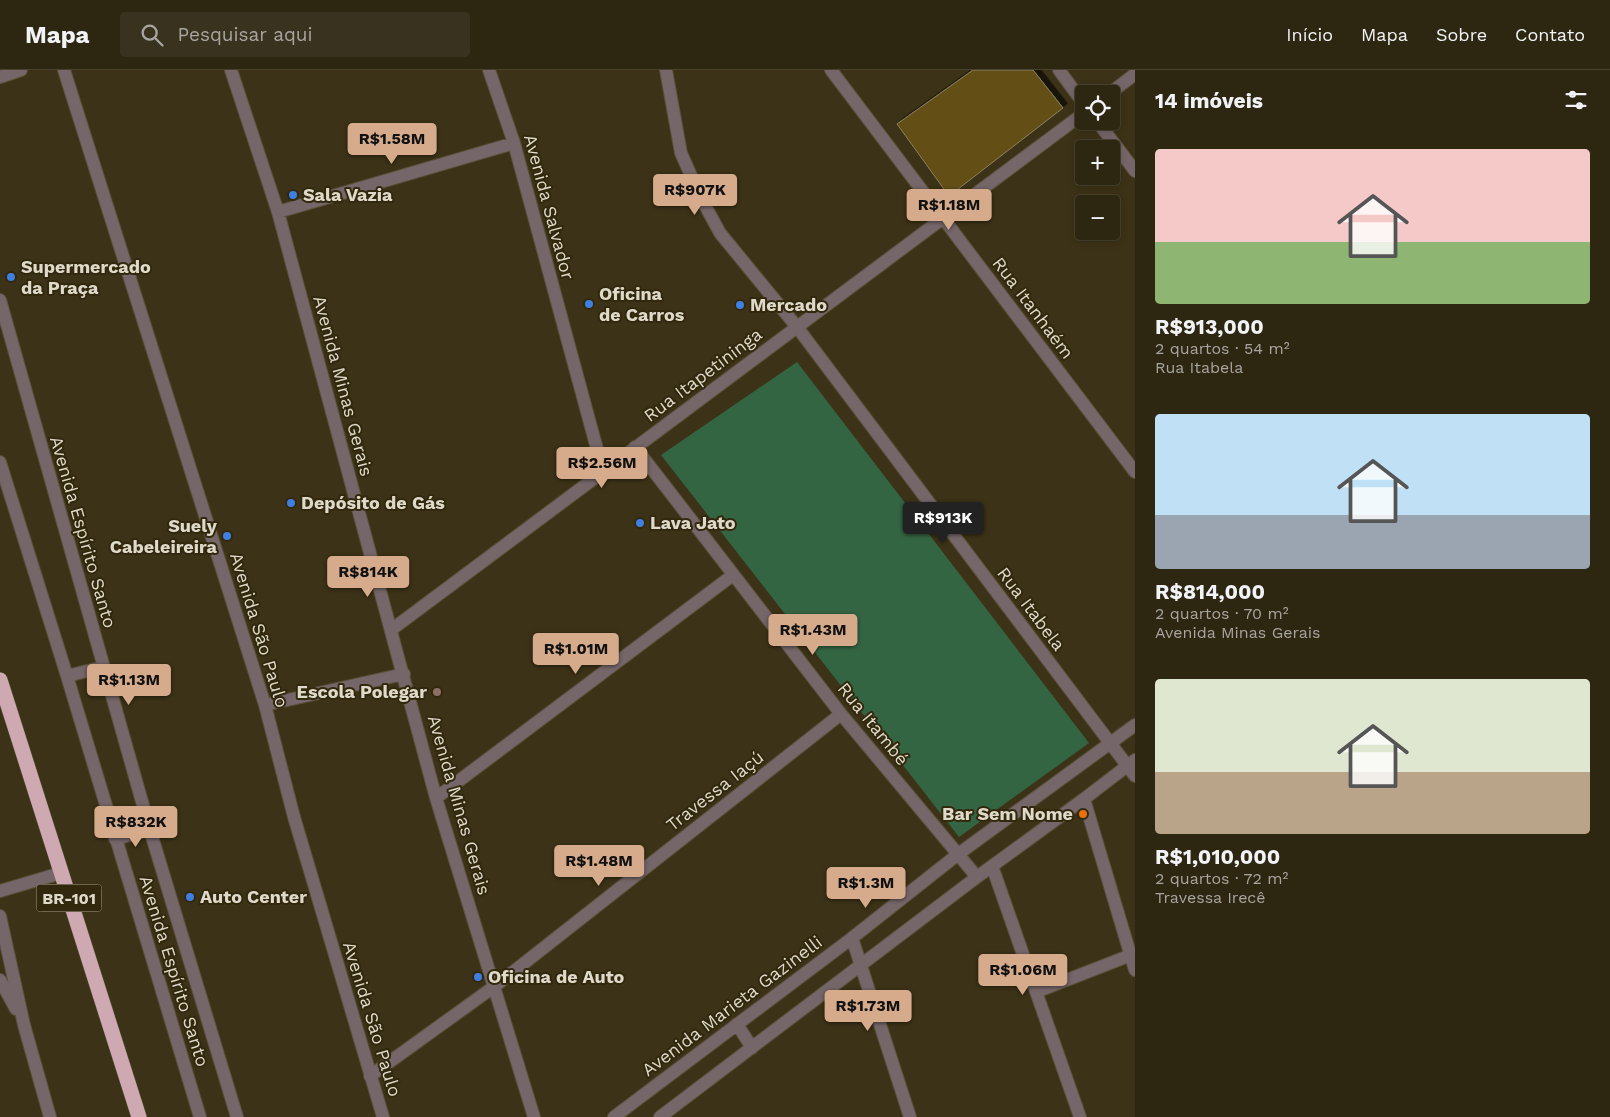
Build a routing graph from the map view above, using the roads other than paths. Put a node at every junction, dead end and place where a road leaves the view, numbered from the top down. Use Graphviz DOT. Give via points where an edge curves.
graph roads {
  1 [pos="21,70"];
  2 [pos="64,70"];
  3 [pos="231,70"];
  4 [pos="489,70"];
  5 [pos="666,70"];
  6 [pos="831,70"];
  7 [pos="1059,70"];
  8 [pos="1135,74"];
  9 [pos="0,77"];
  10 [pos="1120,86"];
  11 [pos="1075,92"];
  12 [pos="1075,120"];
  13 [pos="1104,130"];
  14 [pos="514,143"];
  15 [pos="1135,171"];
  16 [pos="278,212"];
  17 [pos="943,218"];
  18 [pos="0,300"];
  19 [pos="797,327"];
  20 [pos="635,447"];
  21 [pos="0,462"];
  22 [pos="603,471"];
  23 [pos="1135,472"];
  24 [pos="733,574"];
  25 [pos="391,630"];
  26 [pos="103,666"];
  27 [pos="404,674"];
  28 [pos="67,676"];
  29 [pos="0,680"];
  30 [pos="265,704"];
  31 [pos="841,714"];
  32 [pos="1135,725"];
  33 [pos="1111,744"];
  34 [pos="1132,767"];
  35 [pos="436,798"];
  36 [pos="1084,799"];
  37 [pos="150,830"];
  38 [pos="116,839"];
  39 [pos="957,855"];
  40 [pos="992,866"];
  41 [pos="61,873"];
  42 [pos="977,877"];
  43 [pos="0,891"];
  44 [pos="0,916"];
  45 [pos="852,938"];
  46 [pos="1131,955"];
  47 [pos="862,964"];
  48 [pos="1135,970"];
  49 [pos="0,980"];
  50 [pos="495,986"];
  51 [pos="1036,992"];
  52 [pos="736,1024"];
  53 [pos="24,1025"];
  54 [pos="752,1048"];
  55 [pos="370,1076"];
  56 [pos="50,1117"];
  57 [pos="139,1117"];
  58 [pos="200,1117"];
  59 [pos="237,1117"];
  60 [pos="383,1117"];
  61 [pos="534,1117"];
  62 [pos="614,1117"];
  63 [pos="660,1117"];
  64 [pos="910,1117"];
  65 [pos="1080,1117"];
  1 -- 9 [label="street"];
  2 -- 30 [label="street, Avenida São Paulo"];
  3 -- 16 [label="street, Avenida Minas Gerais"];
  4 -- 14 [label="street, Avenida Salvador"];
  5 -- 19 [label="street, Rua Itabela" via="681,153 701,198 720,233"];
  6 -- 17 [label="street, Rua Itanhaém"];
  7 -- 11 [label="street"];
  8 -- 10 [label="street"];
  12 -- 17 [label="street, Rua Itapetininga"];
  13 -- 15 [label="street"];
  14 -- 16 [label="street"];
  14 -- 22 [label="street, Avenida Salvador"];
  16 -- 25 [label="street, Avenida Minas Gerais"];
  17 -- 19 [label="street, Rua Itapetininga"];
  17 -- 23 [label="street, Rua Itanhaém"];
  18 -- 26 [label="street, Avenida Espírito Santo"];
  19 -- 20 [label="street, Rua Itapetininga"];
  19 -- 33 [label="street, Rua Itabela"];
  20 -- 22 [label="street, Rua Itapetininga"];
  20 -- 24 [label="street, Rua Itambé"];
  21 -- 28 [label="street, Avenida Espírito Santo"];
  22 -- 25 [label="street, Rua Itapetininga"];
  24 -- 31 [label="street, Rua Itambé"];
  24 -- 35 [label="street"];
  25 -- 27 [label="street, Avenida Minas Gerais"];
  26 -- 28 [label="street"];
  26 -- 37 [label="street, Avenida Espírito Santo"];
  27 -- 30 [label="street"];
  27 -- 35 [label="street, Avenida Minas Gerais"];
  28 -- 38 [label="street, Avenida Espírito Santo"];
  29 -- 41 [label="highway, BR-101"];
  30 -- 55 [label="street, Avenida São Paulo" via="297,827"];
  31 -- 39 [label="street, Rua Itambé"];
  31 -- 50 [label="street, Travessa Iaçú"];
  32 -- 33 [label="street, Avenida Marieta Gazinelli"];
  33 -- 34 [label="street, Rua Itabela"];
  33 -- 39 [label="street, Avenida Marieta Gazinelli"];
  34 -- 36 [label="street"];
  35 -- 50 [label="street, Avenida Minas Gerais"];
  36 -- 40 [label="street"];
  36 -- 46 [label="street"];
  37 -- 38 [label="street"];
  37 -- 59 [label="street, Avenida Espírito Santo"];
  38 -- 58 [label="street, Avenida Espírito Santo"];
  39 -- 42 [label="street, Rua Itambé"];
  39 -- 45 [label="street, Avenida Marieta Gazinelli"];
  40 -- 42 [label="street"];
  40 -- 51 [label="street"];
  41 -- 43 [label="street"];
  41 -- 57 [label="highway, BR-101"];
  42 -- 47 [label="street"];
  44 -- 53 [label="street"];
  45 -- 47 [label="street"];
  45 -- 52 [label="street, Avenida Marieta Gazinelli"];
  46 -- 48 [label="street"];
  46 -- 51 [label="street"];
  47 -- 54 [label="street"];
  47 -- 64 [label="street"];
  49 -- 53 [label="street"];
  50 -- 55 [label="street, Travessa Iaçú"];
  50 -- 61 [label="street, Avenida Minas Gerais"];
  51 -- 65 [label="street"];
  52 -- 54 [label="street"];
  52 -- 62 [label="street, Avenida Marieta Gazinelli"];
  53 -- 56 [label="street"];
  54 -- 63 [label="street"];
  55 -- 60 [label="street, Avenida São Paulo"];
}
